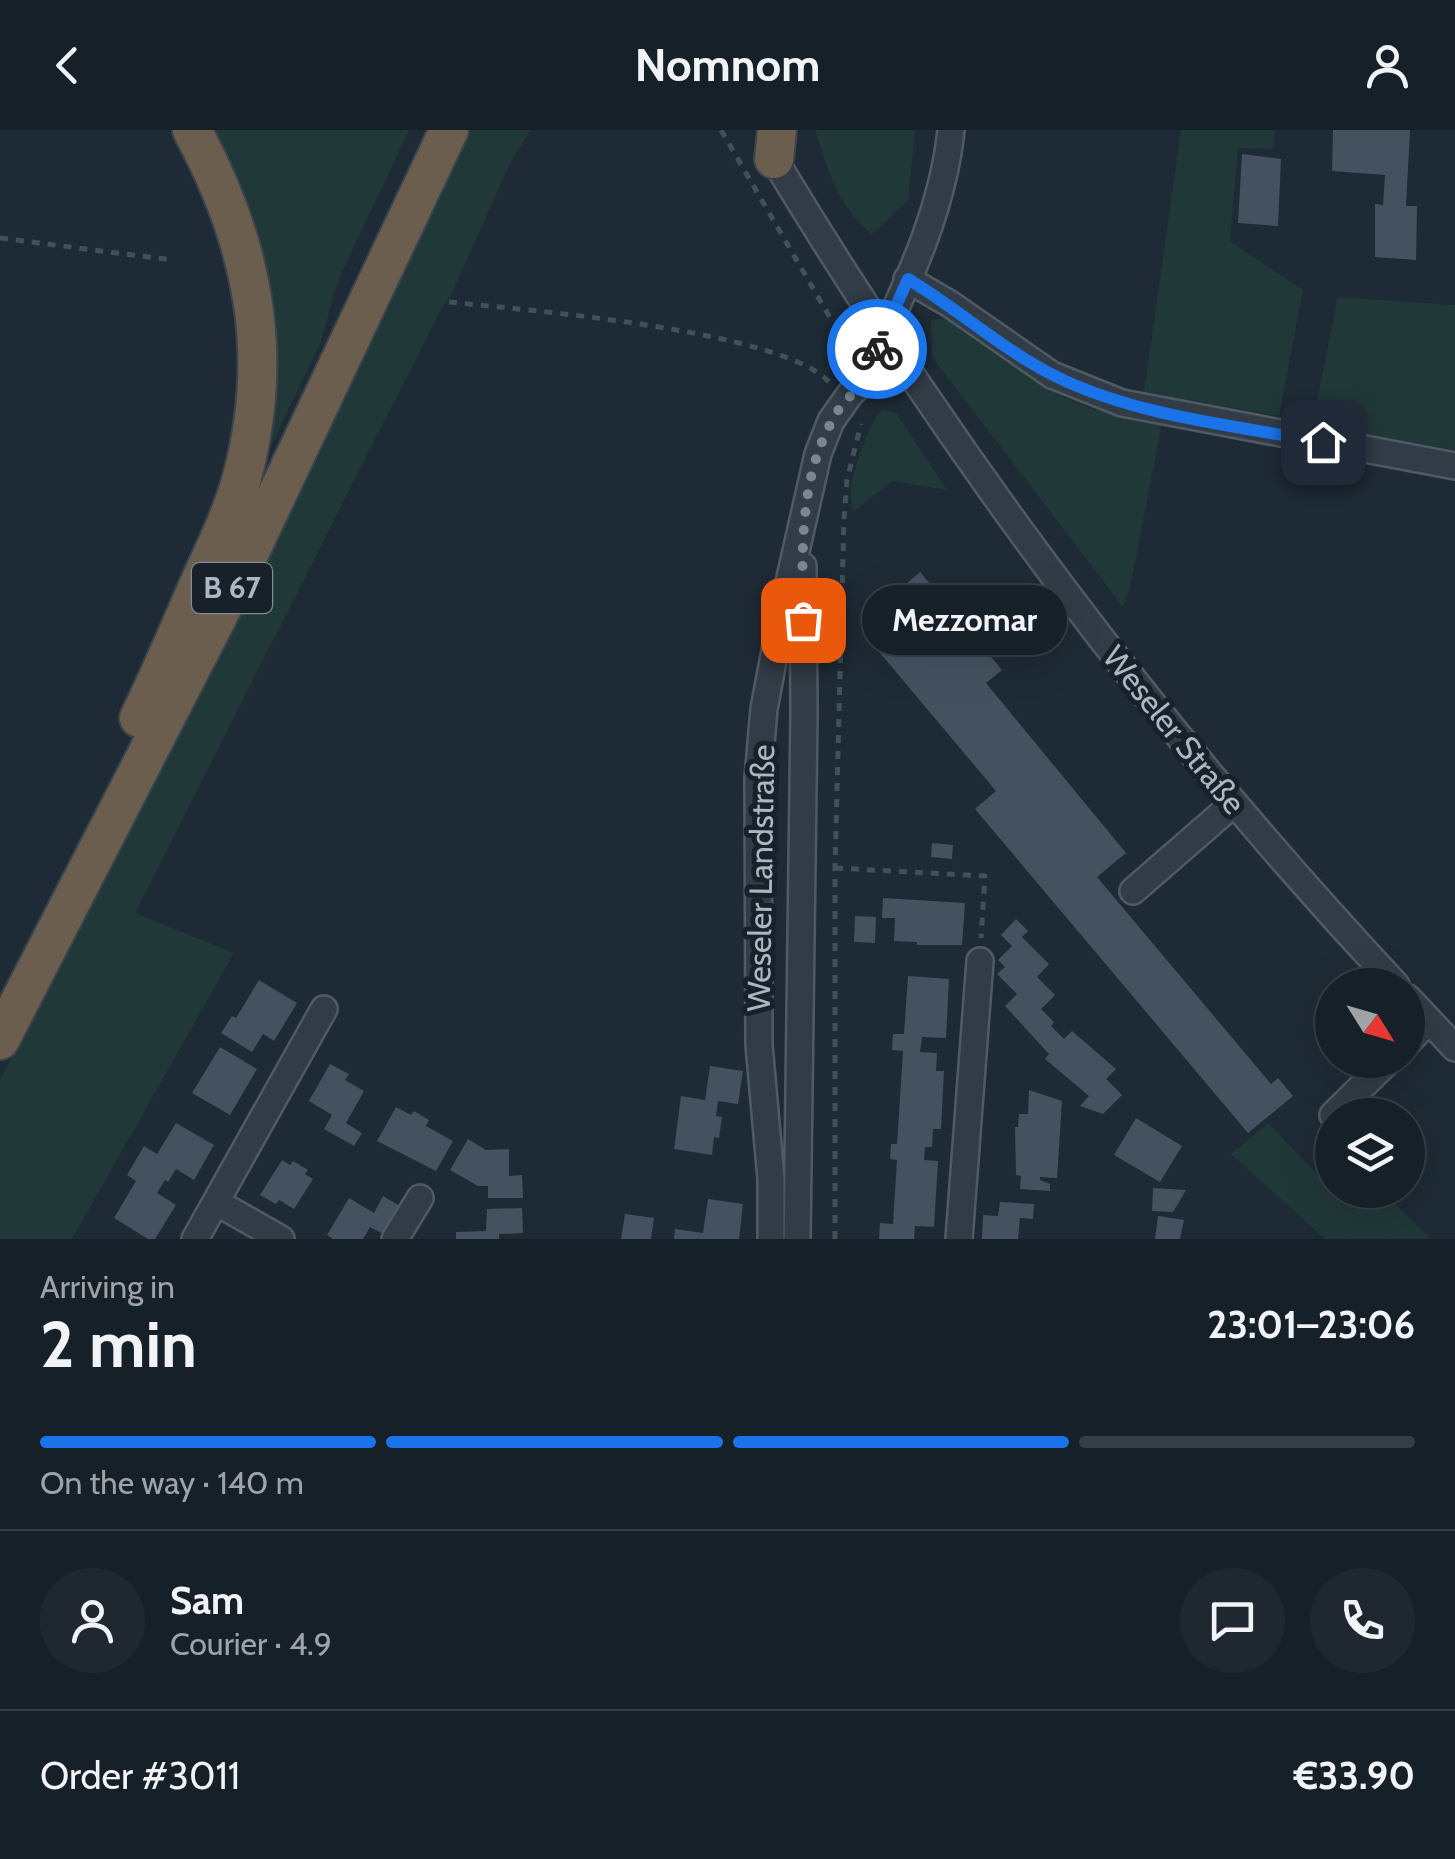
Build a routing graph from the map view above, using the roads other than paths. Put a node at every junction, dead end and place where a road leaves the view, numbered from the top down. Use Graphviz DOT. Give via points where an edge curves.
graph roads {
  1 [pos="192,130"];
  2 [pos="428,130"];
  3 [pos="450,130"];
  4 [pos="951,130"];
  5 [pos="775,145"];
  6 [pos="908,279"];
  7 [pos="882,336"];
  8 [pos="1455,466"];
  9 [pos="804,521"];
  10 [pos="151,692"];
  11 [pos="764,710"];
  12 [pos="804,714"];
  13 [pos="1233,804"];
  14 [pos="1133,891"];
  15 [pos="980,961"];
  16 [pos="1381,968"];
  17 [pos="0,989"];
  18 [pos="324,1010"];
  19 [pos="1425,1017"];
  20 [pos="1429,1021"];
  21 [pos="1425,1025"];
  22 [pos="0,1040"];
  23 [pos="1455,1048"];
  24 [pos="1371,1078"];
  25 [pos="1350,1098"];
  26 [pos="420,1198"];
  27 [pos="216,1202"];
  28 [pos="195,1239"];
  29 [pos="281,1239"];
  30 [pos="395,1239"];
  31 [pos="770,1239"];
  32 [pos="796,1239"];
  33 [pos="959,1239"];
  1 -- 10 [label="highway" via="245,257 258,378 253,430 232,509"];
  2 -- 10 [label="highway, B 67" via="230,551"];
  3 -- 22 [label="highway, B 67" via="240,573"];
  4 -- 6 [label="street, Weseler Landstraße" via="936,214"];
  5 -- 7 [label="street, Weseler Straße"];
  6 -- 7 [label="street, Weseler Landstraße"];
  6 -- 8 [label="street" via="1052,375 1122,403"];
  7 -- 9 [label="street, Weseler Landstraße" via="862,383 831,421"];
  7 -- 13 [label="street, Weseler Straße" via="1008,518"];
  9 -- 11 [label="street, Weseler Landstraße"];
  9 -- 12 [label="street, Weseler Landstraße"];
  10 -- 17 [label="highway, B 67"];
  11 -- 12 [label="street"];
  11 -- 31 [label="street, Weseler Landstraße" via="759,1045"];
  12 -- 32 [label="street, Weseler Landstraße"];
  13 -- 14 [label="street"];
  13 -- 16 [label="street, Weseler Straße"];
  15 -- 33 [label="street"];
  18 -- 27 [label="street"];
  19 -- 20 [label="street"];
  20 -- 21 [label="street"];
  20 -- 23 [label="street"];
  24 -- 25 [label="street"];
  26 -- 30 [label="street"];
  27 -- 28 [label="street"];
  27 -- 29 [label="street"];
}
